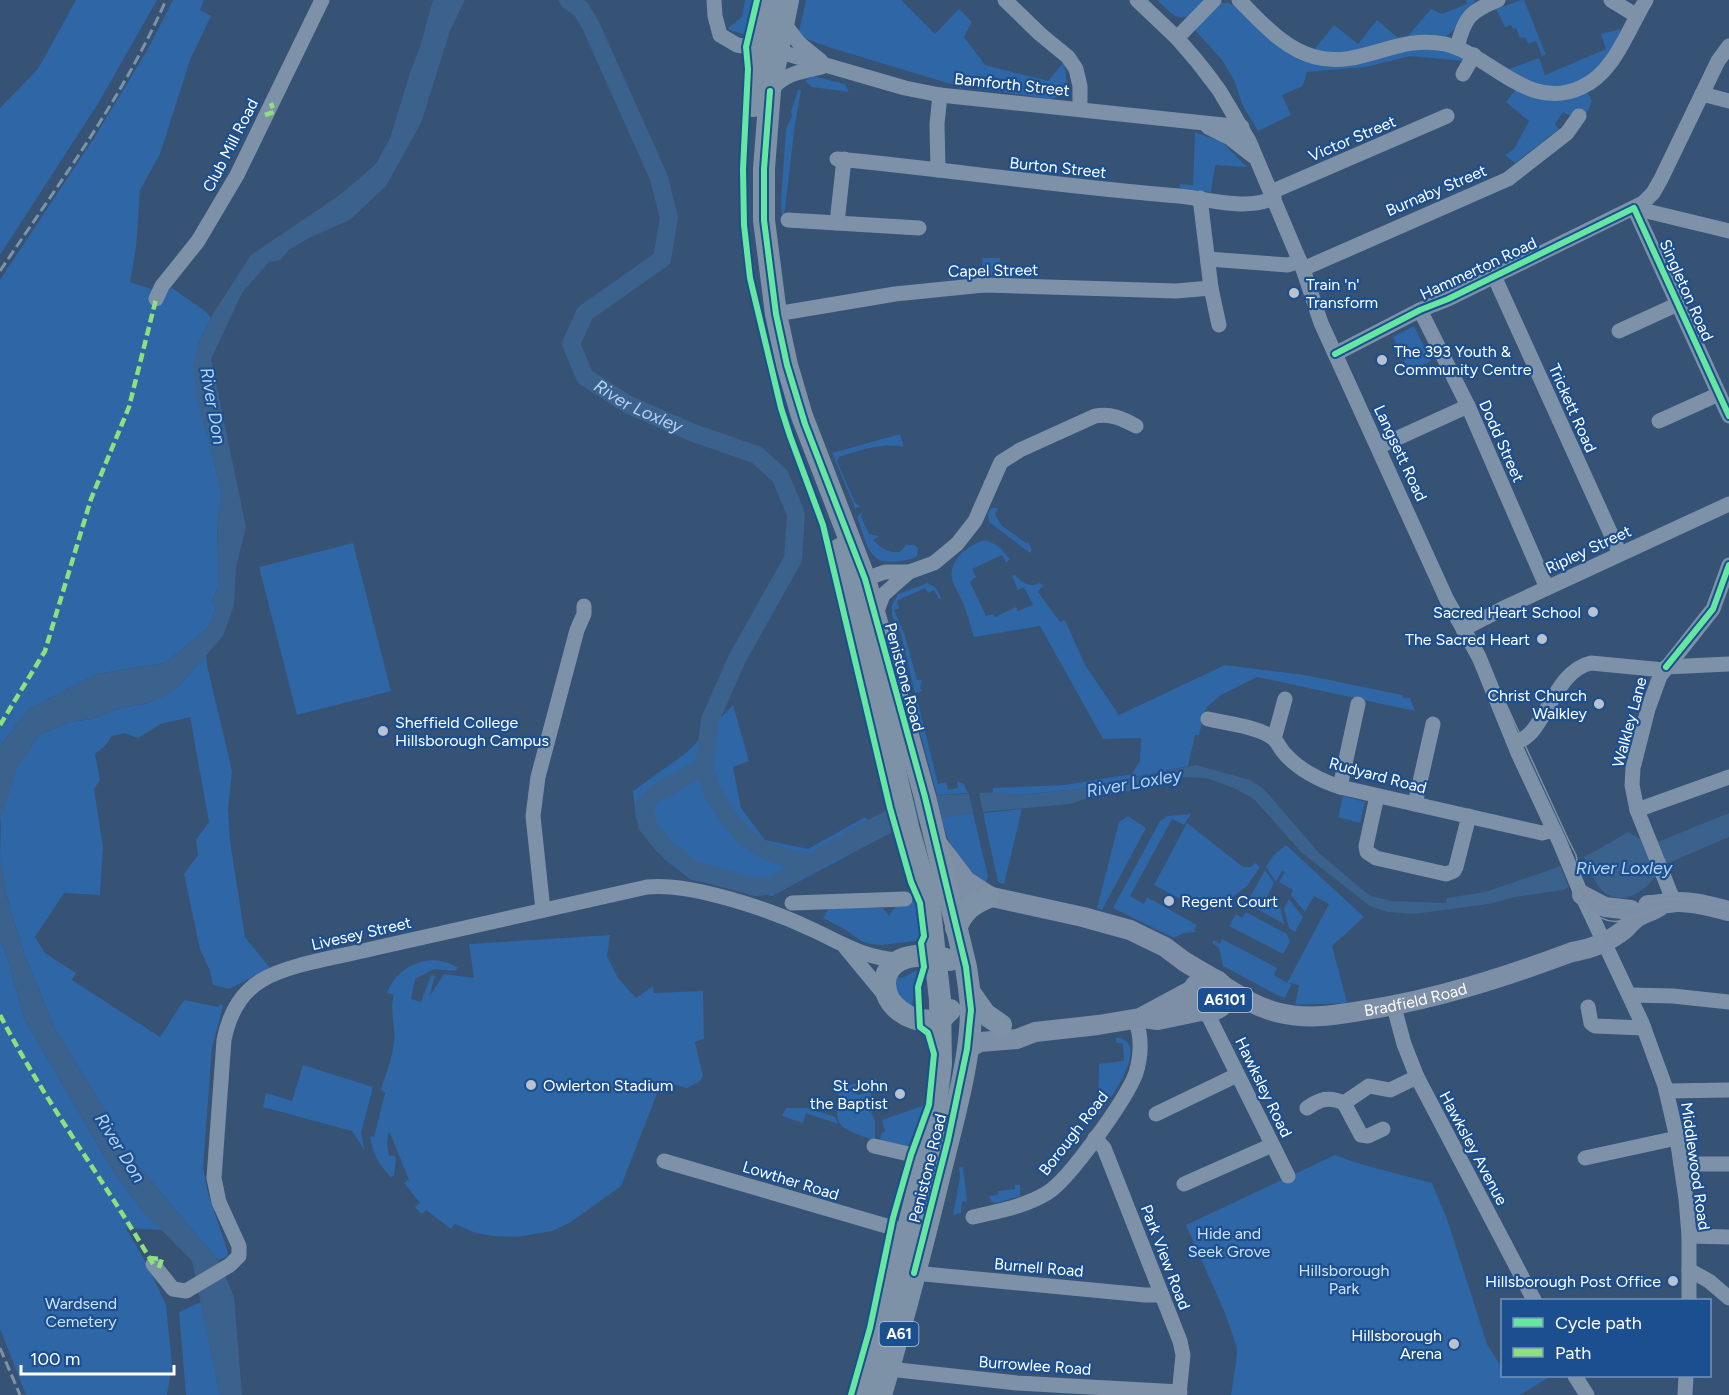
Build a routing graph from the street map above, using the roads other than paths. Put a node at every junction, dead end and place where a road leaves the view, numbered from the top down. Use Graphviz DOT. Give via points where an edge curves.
graph roads {
  1 [pos="322,0"];
  2 [pos="714,0"];
  3 [pos="769,0"];
  4 [pos="788,0"];
  5 [pos="1005,0"];
  6 [pos="1137,0"];
  7 [pos="1214,0"];
  8 [pos="1611,0"];
  9 [pos="1646,0"];
  10 [pos="1245,2"];
  11 [pos="1488,2"];
  12 [pos="1637,15"];
  13 [pos="783,22"];
  14 [pos="1177,38"];
  15 [pos="1729,46"];
  16 [pos="1457,48"];
  17 [pos="761,49"];
  18 [pos="1474,55"];
  19 [pos="828,66"];
  20 [pos="1463,74"];
  21 [pos="770,91"];
  22 [pos="1702,94"];
  23 [pos="940,95"];
  24 [pos="1729,100"];
  25 [pos="1080,109"];
  26 [pos="1447,116"];
  27 [pos="1572,120"];
  28 [pos="1194,123"];
  29 [pos="1242,127"];
  30 [pos="1257,160"];
  31 [pos="938,170"];
  32 [pos="1272,195"];
  33 [pos="1200,198"];
  34 [pos="1634,208"];
  35 [pos="788,220"];
  36 [pos="837,223"];
  37 [pos="919,228"];
  38 [pos="1729,231"];
  39 [pos="1208,259"];
  40 [pos="1301,265"];
  41 [pos="1494,276"];
  42 [pos="1211,288"];
  43 [pos="156,299"];
  44 [pos="1678,304"];
  45 [pos="1420,310"];
  46 [pos="776,314"];
  47 [pos="1219,325"];
  48 [pos="1619,331"];
  49 [pos="1335,354"];
  50 [pos="1719,394"];
  51 [pos="1468,406"];
  52 [pos="1729,416"];
  53 [pos="1659,421"];
  54 [pos="1136,426"];
  55 [pos="1378,447"];
  56 [pos="1729,504"];
  57 [pos="1620,554"];
  58 [pos="1729,567"];
  59 [pos="909,572"];
  60 [pos="865,579"];
  61 [pos="1547,588"];
  62 [pos="584,606"];
  63 [pos="866,617"];
  64 [pos="1463,629"];
  65 [pos="1729,664"];
  66 [pos="1665,668"];
  67 [pos="1285,699"];
  68 [pos="1359,704"];
  69 [pos="1208,719"];
  70 [pos="1433,724"];
  71 [pos="1274,739"];
  72 [pos="1514,742"];
  73 [pos="1728,778"];
  74 [pos="1340,787"];
  75 [pos="1377,796"];
  76 [pos="1415,804"];
  77 [pos="1637,810"];
  78 [pos="1469,816"];
  79 [pos="933,830"];
  80 [pos="1554,830"];
  81 [pos="923,877"];
  82 [pos="948,892"];
  83 [pos="989,897"];
  84 [pos="1584,898"];
  85 [pos="905,899"];
  86 [pos="815,902"];
  87 [pos="792,903"];
  88 [pos="1667,904"];
  89 [pos="543,910"];
  90 [pos="1729,911"];
  91 [pos="1633,914"];
  92 [pos="956,927"];
  93 [pos="810,928"];
  94 [pos="1606,932"];
  95 [pos="845,947"];
  96 [pos="936,956"];
  97 [pos="897,960"];
  98 [pos="1185,962"];
  99 [pos="968,981"];
  100 [pos="1218,982"];
  101 [pos="1194,988"];
  102 [pos="1630,995"];
  103 [pos="889,999"];
  104 [pos="1729,1002"];
  105 [pos="1254,1005"];
  106 [pos="1394,1007"];
  107 [pos="1588,1007"];
  108 [pos="1211,1010"];
  109 [pos="1138,1018"];
  110 [pos="940,1020"];
  111 [pos="1001,1025"];
  112 [pos="1644,1028"];
  113 [pos="1035,1032"];
  114 [pos="968,1040"];
  115 [pos="1237,1075"];
  116 [pos="1417,1077"];
  117 [pos="939,1085"];
  118 [pos="1729,1090"];
  119 [pos="1666,1091"];
  120 [pos="1344,1102"];
  121 [pos="1307,1108"];
  122 [pos="1156,1114"];
  123 [pos="1383,1129"];
  124 [pos="1095,1138"];
  125 [pos="1677,1138"];
  126 [pos="1272,1145"];
  127 [pos="874,1146"];
  128 [pos="926,1158"];
  129 [pos="1585,1158"];
  130 [pos="664,1161"];
  131 [pos="1681,1164"];
  132 [pos="1729,1164"];
  133 [pos="1288,1176"];
  134 [pos="1184,1184"];
  135 [pos="973,1217"];
  136 [pos="907,1232"];
  137 [pos="1689,1236"];
  138 [pos="1729,1237"];
  139 [pos="153,1264"];
  140 [pos="1689,1270"];
  141 [pos="914,1273"];
  142 [pos="1722,1284"];
  143 [pos="1161,1295"];
  144 [pos="1729,1298"];
  145 [pos="1533,1299"];
  146 [pos="1689,1299"];
  147 [pos="889,1370"];
  148 [pos="1576,1377"];
  149 [pos="1686,1377"];
  150 [pos="1179,1393"];
  151 [pos="860,1395"];
  152 [pos="881,1395"];
  153 [pos="1587,1395"];
  154 [pos="1685,1395"];
  1 -- 43 [label="street, Club Mill Road" via="237,175 198,241"];
  2 -- 17 [label="street" via="720,35 737,45"];
  3 -- 17 [label="highway, Penistone Road / A61"];
  4 -- 13 [label="highway, Penistone Road / A61"];
  5 -- 25 [label="street" via="1072,63 1080,86"];
  6 -- 14 [label="street, Langsett Road"];
  7 -- 14 [label="street"];
  8 -- 12 [label="street"];
  9 -- 12 [label="street"];
  10 -- 16 [label="street" via="1282,41 1326,60 1359,57 1409,42"];
  11 -- 16 [label="street" via="1467,18"];
  12 -- 18 [label="street" via="1609,65 1582,87 1568,92 1524,88"];
  13 -- 17 [label="highway, Penistone Road / A61"];
  13 -- 19 [label="street, Bamforth Street" via="799,43"];
  14 -- 29 [label="street, Langsett Road" via="1219,90"];
  15 -- 22 [label="street, Hammerton Road"];
  16 -- 18 [label="street"];
  17 -- 19 [label="street, Bamforth Street"];
  17 -- 21 [label="highway, Penistone Road / A61"];
  17 -- 63 [label="highway, Penistone Road / A61" via="753,108 751,186 763,312 786,403"];
  18 -- 20 [label="street"];
  19 -- 21 [label="street, Bamforth Street" via="795,73"];
  19 -- 23 [label="street, Bamforth Street"];
  21 -- 46 [label="highway, Penistone Road / A61" via="764,201"];
  22 -- 24 [label="street"];
  22 -- 34 [label="street, Hammerton Road" via="1653,193"];
  23 -- 25 [label="street, Bamforth Street"];
  23 -- 31 [label="street"];
  25 -- 28 [label="street, Bamforth Street"];
  26 -- 32 [label="street, Victor Street"];
  27 -- 40 [label="street, Burnaby Street" via="1508,179"];
  28 -- 29 [label="street, Bamforth Street"];
  28 -- 30 [label="street, Bamforth Street" via="1224,134"];
  29 -- 30 [label="street, Langsett Road"];
  30 -- 32 [label="street, Langsett Road"];
  31 -- 33 [label="street, Burton Street" via="1085,189"];
  31 -- 36 [label="street, Burton Street" via="840,159"];
  32 -- 33 [label="street, Burton Street" via="1260,204 1250,205"];
  32 -- 40 [label="street, Langsett Road"];
  33 -- 39 [label="street"];
  34 -- 38 [label="street"];
  34 -- 41 [label="street, Hammerton Road"];
  34 -- 44 [label="street, Singleton Road"];
  35 -- 36 [label="street"];
  36 -- 37 [label="street"];
  39 -- 40 [label="street"];
  39 -- 42 [label="street"];
  40 -- 49 [label="street, Langsett Road"];
  41 -- 45 [label="street, Hammerton Road"];
  41 -- 57 [label="street, Trickett Road"];
  42 -- 46 [label="street, Capel Street" via="1176,291 984,285 895,294"];
  42 -- 47 [label="street"];
  44 -- 48 [label="street"];
  44 -- 50 [label="street, Singleton Road"];
  45 -- 49 [label="street, Hammerton Road"];
  45 -- 51 [label="street, Dodd Street"];
  46 -- 60 [label="highway, Penistone Road / A61" via="802,416"];
  49 -- 55 [label="street, Langsett Road"];
  50 -- 52 [label="street, Singleton Road"];
  50 -- 53 [label="street"];
  51 -- 55 [label="street"];
  51 -- 61 [label="street, Dodd Street"];
  54 -- 59 [label="street" via="1114,416 1095,416 1011,455 1001,462 979,514 957,544 934,563"];
  55 -- 64 [label="street, Langsett Road"];
  56 -- 57 [label="street, Ripley Street"];
  57 -- 61 [label="street, Ripley Street"];
  58 -- 66 [label="street, Walkley Lane" via="1713,609"];
  59 -- 60 [label="street" via="885,572"];
  59 -- 63 [label="street"];
  60 -- 63 [label="highway" via="860,586"];
  61 -- 64 [label="street, Ripley Street"];
  62 -- 89 [label="street" via="538,777 534,816"];
  63 -- 79 [label="highway, Penistone Road / A61"];
  63 -- 81 [label="highway, Penistone Road / A61" via="902,804"];
  64 -- 72 [label="street, Langsett Road" via="1479,657"];
  65 -- 66 [label="street"];
  66 -- 72 [label="street" via="1583,664 1567,678 1528,737"];
  66 -- 77 [label="street, Walkley Lane" via="1654,689 1633,768"];
  67 -- 71 [label="street"];
  68 -- 74 [label="street"];
  69 -- 71 [label="street, Rudyard Road"];
  70 -- 76 [label="street"];
  71 -- 74 [label="street, Rudyard Road" via="1302,770"];
  72 -- 80 [label="street, Langsett Road"];
  73 -- 77 [label="street"];
  74 -- 75 [label="street, Rudyard Road"];
  75 -- 76 [label="street, Rudyard Road"];
  75 -- 78 [label="street" via="1367,852 1376,858 1436,872 1454,871"];
  76 -- 78 [label="street, Rudyard Road"];
  77 -- 88 [label="street, Walkley Lane" via="1662,868"];
  78 -- 80 [label="street, Rudyard Road" via="1542,833"];
  79 -- 82 [label="highway, Penistone Road / A61"];
  79 -- 83 [label="main road" via="966,881"];
  80 -- 84 [label="street, Langsett Road"];
  81 -- 82 [label="highway"];
  81 -- 96 [label="highway, Penistone Road / A61"];
  82 -- 83 [label="main road, Bradfield Road"];
  82 -- 92 [label="highway, Penistone Road / A61"];
  83 -- 92 [label="highway" via="972,904"];
  83 -- 98 [label="main road, Bradfield Road" via="1130,930"];
  84 -- 91 [label="main road"];
  84 -- 94 [label="main road"];
  85 -- 86 [label="street"];
  86 -- 87 [label="street"];
  86 -- 93 [label="street"];
  88 -- 90 [label="main road" via="1690,903"];
  88 -- 91 [label="main road, Bradfield Road"];
  89 -- 93 [label="street, Livesey Street" via="647,887 672,886 736,902"];
  89 -- 139 [label="street, Livesey Street" via="279,972 244,994 231,1014 224,1040 214,1164 218,1196 239,1246 239,1256 186,1291 173,1289"];
  91 -- 94 [label="main road, Bradfield Road" via="1626,928"];
  92 -- 99 [label="highway, Penistone Road / A61"];
  93 -- 95 [label="street, Livesey Street"];
  94 -- 102 [label="street, Middlewood Road"];
  94 -- 106 [label="main road, Bradfield Road" via="1588,950"];
  95 -- 97 [label="street, Livesey Street" via="875,958"];
  95 -- 103 [label="street, Livesey Street"];
  96 -- 97 [label="highway" via="914,955"];
  96 -- 99 [label="highway"];
  96 -- 110 [label="highway, Penistone Road / A61"];
  97 -- 103 [label="highway" via="885,979"];
  98 -- 100 [label="main road, Bradfield Road"];
  98 -- 101 [label="main road"];
  99 -- 110 [label="highway" via="954,1007"];
  99 -- 111 [label="highway" via="985,1014"];
  99 -- 114 [label="highway, Penistone Road / A61"];
  100 -- 101 [label="main road, A6101" via="1203,979"];
  100 -- 105 [label="main road, Bradfield Road / A6101"];
  100 -- 108 [label="main road, A6101" via="1226,996"];
  101 -- 108 [label="main road, A6101" via="1193,1002"];
  101 -- 109 [label="main road, A6101"];
  102 -- 104 [label="street"];
  102 -- 112 [label="street, Middlewood Road"];
  103 -- 110 [label="highway" via="918,1020"];
  105 -- 106 [label="main road, Bradfield Road" via="1302,1017"];
  105 -- 108 [label="main road, Bradfield Road / A6101"];
  106 -- 116 [label="street, Hawksley Avenue"];
  107 -- 112 [label="street" via="1595,1026"];
  108 -- 109 [label="main road, A6101" via="1158,1020"];
  108 -- 115 [label="street, Hawksley Road" via="1210,1019"];
  109 -- 113 [label="main road, A6101"];
  109 -- 124 [label="street, Borough Road" via="1140,1048 1136,1073 1124,1098"];
  110 -- 117 [label="highway, Penistone Road / A61"];
  111 -- 113 [label="main road, A6101"];
  111 -- 114 [label="main road, A6101" via="984,1026"];
  112 -- 119 [label="street, Middlewood Road"];
  113 -- 114 [label="main road, A6101" via="1017,1039"];
  114 -- 117 [label="highway" via="963,1035 957,1043"];
  114 -- 141 [label="highway, Penistone Road / A61" via="948,1140"];
  115 -- 122 [label="street"];
  115 -- 126 [label="street, Hawksley Road"];
  116 -- 120 [label="street" via="1390,1090 1369,1086"];
  116 -- 145 [label="street, Hawksley Avenue"];
  117 -- 128 [label="highway, Penistone Road / A61"];
  118 -- 119 [label="street"];
  119 -- 125 [label="street, Middlewood Road"];
  120 -- 121 [label="street" via="1324,1098"];
  120 -- 123 [label="street" via="1361,1135 1368,1137"];
  124 -- 135 [label="street, Borough Road" via="1048,1193 1014,1208"];
  124 -- 143 [label="street, Park View Road" via="1104,1148"];
  125 -- 129 [label="street"];
  125 -- 131 [label="street, Middlewood Road"];
  126 -- 133 [label="street, Hawksley Road"];
  126 -- 134 [label="street"];
  127 -- 128 [label="street"];
  128 -- 136 [label="highway, Penistone Road / A61"];
  130 -- 136 [label="street, Lowther Road"];
  131 -- 132 [label="street"];
  131 -- 137 [label="street, Middlewood Road"];
  136 -- 151 [label="highway, Penistone Road / A61"];
  137 -- 138 [label="street"];
  137 -- 140 [label="street, Middlewood Road"];
  140 -- 142 [label="street"];
  140 -- 146 [label="street, Middlewood Road"];
  141 -- 143 [label="street, Burnell Road"];
  141 -- 147 [label="highway, Penistone Road / A61"];
  142 -- 144 [label="street"];
  143 -- 150 [label="street, Park View Road" via="1183,1355"];
  147 -- 150 [label="street, Burrowlee Road"];
  147 -- 152 [label="highway, Penistone Road / A61"];
  148 -- 153 [label="street"];
  149 -- 154 [label="street"];
}
